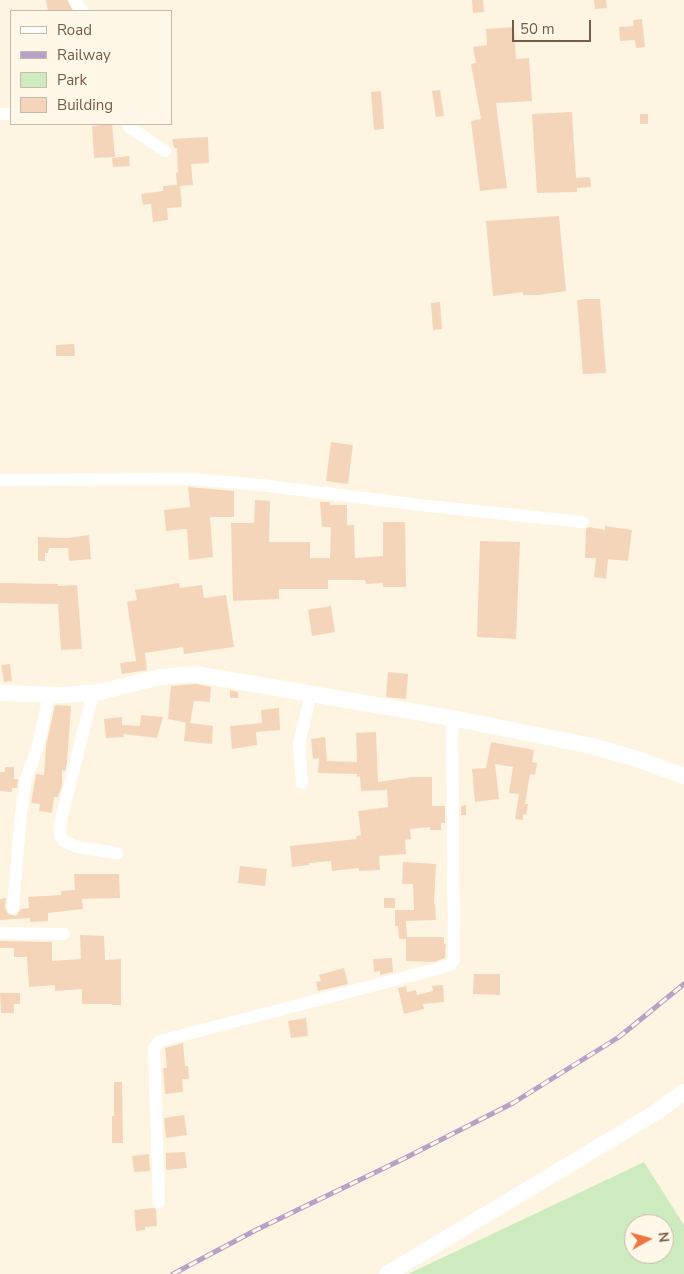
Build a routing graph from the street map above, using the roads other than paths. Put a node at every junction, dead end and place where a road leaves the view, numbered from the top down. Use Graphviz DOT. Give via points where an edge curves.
graph roads {
  1 [pos="128,125"];
  2 [pos="165,151"];
  3 [pos="0,480"];
  4 [pos="583,522"];
  5 [pos="93,692"];
  6 [pos="0,693"];
  7 [pos="311,694"];
  8 [pos="50,695"];
  9 [pos="452,718"];
  10 [pos="684,776"];
  11 [pos="302,783"];
  12 [pos="117,853"];
  13 [pos="13,908"];
  14 [pos="0,933"];
  15 [pos="64,934"];
  16 [pos="684,1092"];
  17 [pos="159,1202"];
  18 [pos="387,1274"];
  1 -- 2 [label="street"];
  3 -- 4 [label="street" via="192,479"];
  5 -- 7 [label="street" via="160,677 195,674"];
  5 -- 8 [label="street"];
  5 -- 12 [label="street" via="60,834 63,841 77,847"];
  6 -- 8 [label="street"];
  7 -- 9 [label="street"];
  7 -- 11 [label="street" via="299,744"];
  8 -- 13 [label="street" via="26,779"];
  9 -- 10 [label="street" via="592,746"];
  9 -- 17 [label="street" via="454,960 450,966 160,1041 154,1048"];
  14 -- 15 [label="street"];
  16 -- 18 [label="street" via="655,1113"];
}
